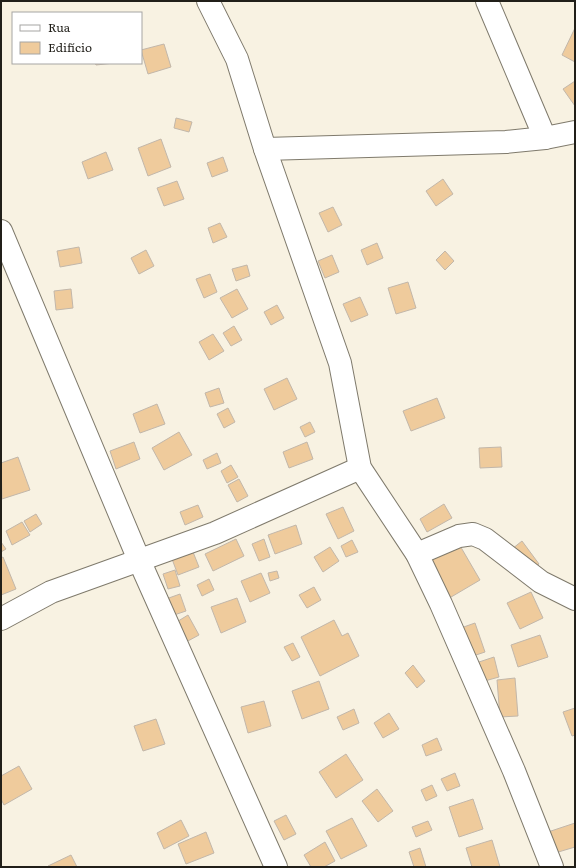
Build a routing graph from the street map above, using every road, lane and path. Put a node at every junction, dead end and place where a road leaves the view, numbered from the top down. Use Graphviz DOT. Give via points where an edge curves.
graph roads {
  1 [pos="208,1"];
  2 [pos="487,1"];
  3 [pos="575,132"];
  4 [pos="545,138"];
  5 [pos="265,149"];
  6 [pos="1,231"];
  7 [pos="360,468"];
  8 [pos="417,554"];
  9 [pos="139,560"];
  10 [pos="575,599"];
  11 [pos="1,619"];
  12 [pos="276,867"];
  13 [pos="552,867"];
  1 -- 5 [label="street" via="237,59"];
  2 -- 4 [label="street"];
  3 -- 4 [label="street"];
  4 -- 5 [label="street" via="506,142"];
  5 -- 7 [label="street" via="340,362"];
  6 -- 9 [label="street"];
  7 -- 8 [label="street"];
  7 -- 9 [label="street" via="215,533"];
  8 -- 10 [label="street" via="459,536 473,534 485,539 541,582"];
  8 -- 13 [label="street" via="464,655"];
  9 -- 11 [label="street" via="51,592"];
  9 -- 12 [label="street"];
}
